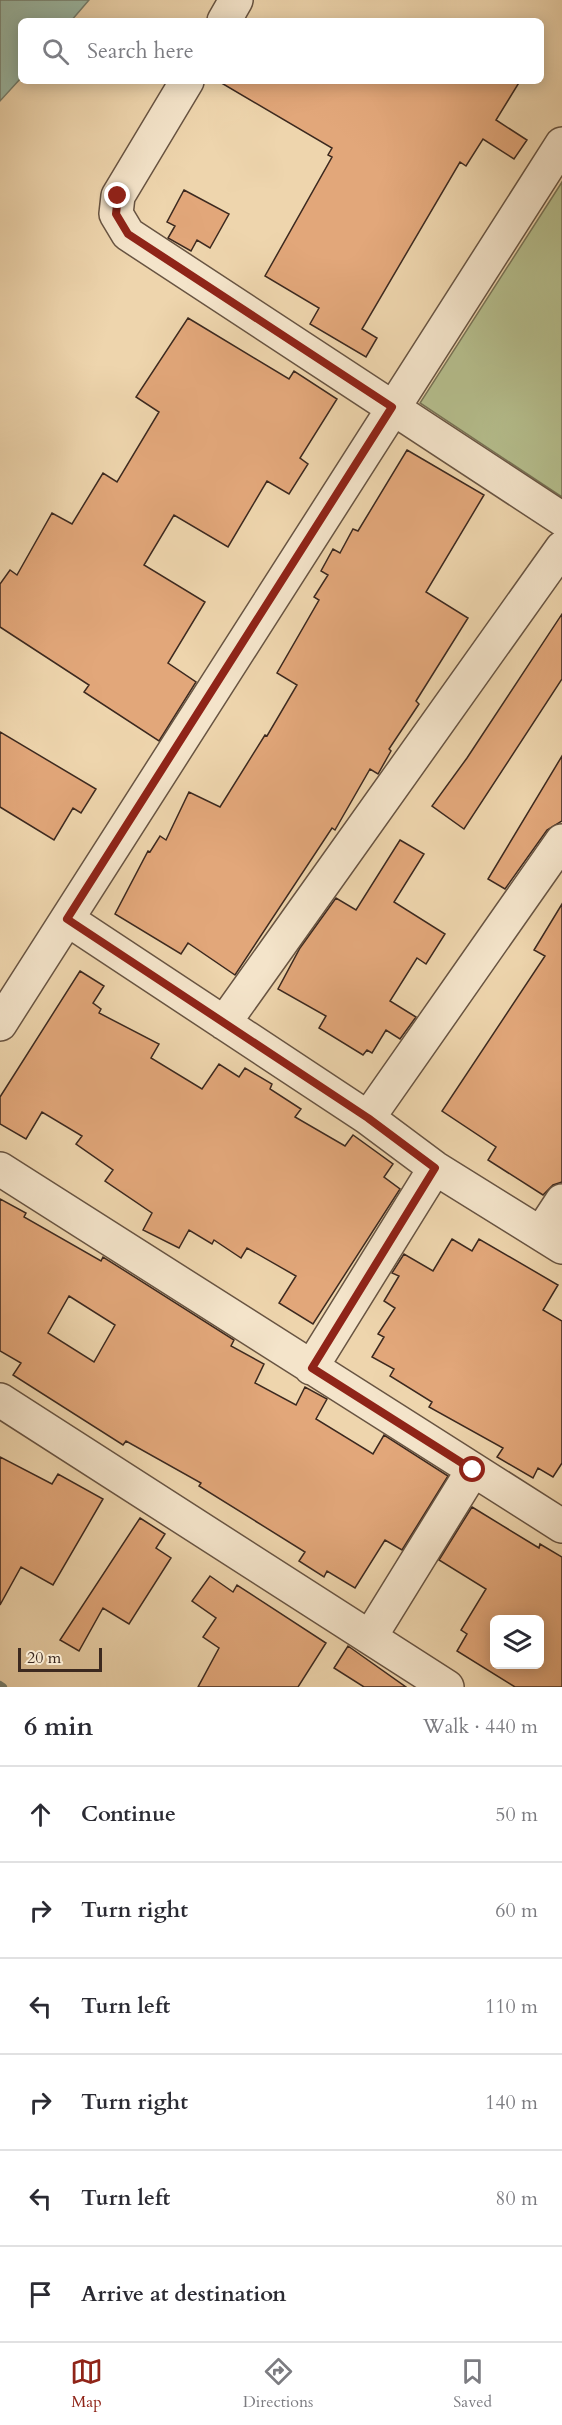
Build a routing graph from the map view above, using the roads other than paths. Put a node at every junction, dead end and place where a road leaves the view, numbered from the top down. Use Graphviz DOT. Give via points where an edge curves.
graph roads {
  1 [pos="236,0"];
  2 [pos="226,18"];
  3 [pos="185,84"];
  4 [pos="562,144"];
  5 [pos="392,407"];
  6 [pos="562,519"];
  7 [pos="562,548"];
  8 [pos="562,841"];
  9 [pos="67,919"];
  10 [pos="224,1023"];
  11 [pos="0,1024"];
  12 [pos="368,1118"];
  13 [pos="435,1168"];
  14 [pos="0,1169"];
  15 [pos="562,1201"];
  16 [pos="552,1240"];
  17 [pos="312,1368"];
  18 [pos="0,1400"];
  19 [pos="473,1470"];
  20 [pos="562,1526"];
  21 [pos="370,1637"];
  22 [pos="447,1687"];
  1 -- 2 [label="street"];
  3 -- 5 [label="street" via="118,196 116,214 128,234"];
  4 -- 5 [label="street"];
  5 -- 6 [label="street"];
  5 -- 9 [label="street"];
  7 -- 10 [label="street"];
  8 -- 12 [label="street"];
  9 -- 10 [label="street"];
  9 -- 11 [label="street"];
  10 -- 12 [label="street"];
  12 -- 13 [label="street"];
  13 -- 16 [label="street"];
  13 -- 17 [label="street"];
  14 -- 17 [label="street"];
  15 -- 16 [label="street"];
  17 -- 19 [label="street"];
  18 -- 21 [label="street"];
  19 -- 20 [label="street"];
  19 -- 21 [label="street"];
  21 -- 22 [label="street"];
}
